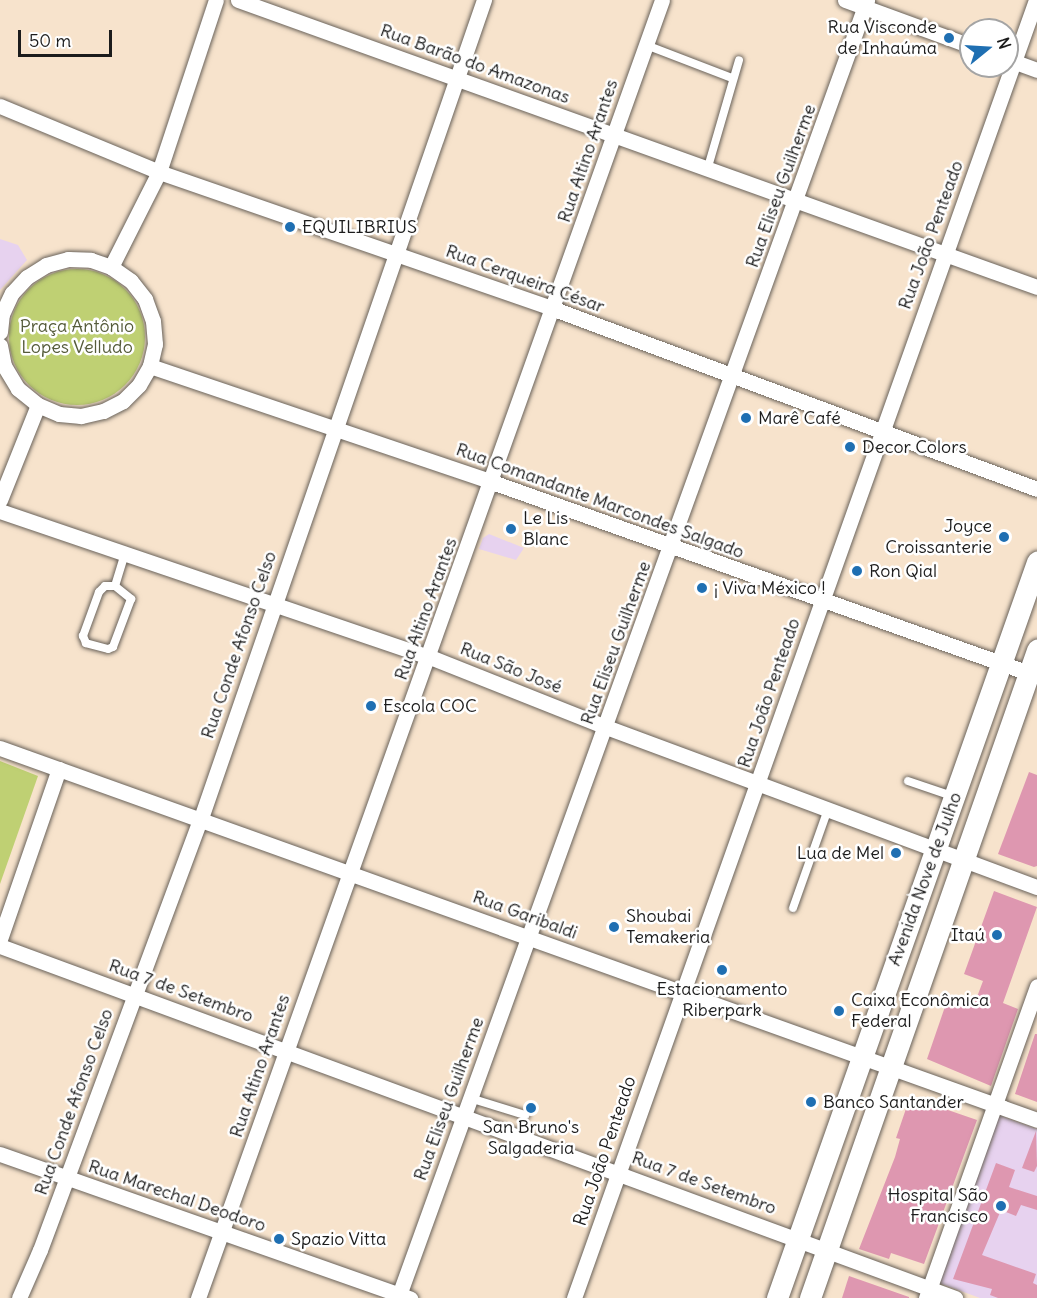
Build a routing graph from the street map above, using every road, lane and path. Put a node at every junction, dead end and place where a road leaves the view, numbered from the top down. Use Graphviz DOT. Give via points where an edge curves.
graph roads {
  1 [pos="216,0"];
  2 [pos="238,0"];
  3 [pos="484,0"];
  4 [pos="662,0"];
  5 [pos="845,0"];
  6 [pos="1036,0"];
  7 [pos="866,3"];
  8 [pos="959,41"];
  9 [pos="1019,41"];
  10 [pos="646,45"];
  11 [pos="739,60"];
  12 [pos="1019,64"];
  13 [pos="1037,70"];
  14 [pos="457,78"];
  15 [pos="732,78"];
  16 [pos="1005,78"];
  17 [pos="0,106"];
  18 [pos="615,134"];
  19 [pos="708,167"];
  20 [pos="159,172"];
  21 [pos="797,199"];
  22 [pos="945,253"];
  23 [pos="396,254"];
  24 [pos="111,267"];
  25 [pos="1037,287"];
  26 [pos="554,309"];
  27 [pos="1,313"];
  28 [pos="0,332"];
  29 [pos="0,345"];
  30 [pos="150,366"];
  31 [pos="733,375"];
  32 [pos="39,405"];
  33 [pos="334,428"];
  34 [pos="883,431"];
  35 [pos="492,482"];
  36 [pos="1037,489"];
  37 [pos="0,500"];
  38 [pos="0,511"];
  39 [pos="672,548"];
  40 [pos="126,552"];
  41 [pos="1037,562"];
  42 [pos="115,586"];
  43 [pos="821,601"];
  44 [pos="273,603"];
  45 [pos="1037,650"];
  46 [pos="430,657"];
  47 [pos="1000,663"];
  48 [pos="1033,675"];
  49 [pos="606,727"];
  50 [pos="0,748"];
  51 [pos="59,769"];
  52 [pos="908,781"];
  53 [pos="758,783"];
  54 [pos="954,797"];
  55 [pos="828,809"];
  56 [pos="201,818"];
  57 [pos="937,848"];
  58 [pos="965,858"];
  59 [pos="352,873"];
  60 [pos="1037,887"];
  61 [pos="793,908"];
  62 [pos="529,938"];
  63 [pos="0,939"];
  64 [pos="0,946"];
  65 [pos="1037,986"];
  66 [pos="681,992"];
  67 [pos="135,995"];
  68 [pos="285,1050"];
  69 [pos="861,1054"];
  70 [pos="890,1065"];
  71 [pos="470,1098"];
  72 [pos="996,1104"];
  73 [pos="464,1115"];
  74 [pos="525,1115"];
  75 [pos="1037,1120"];
  76 [pos="0,1154"];
  77 [pos="618,1172"];
  78 [pos="66,1178"];
  79 [pos="223,1234"];
  80 [pos="797,1239"];
  81 [pos="828,1250"];
  82 [pos="927,1293"];
  83 [pos="403,1297"];
  84 [pos="19,1298"];
  85 [pos="198,1298"];
  86 [pos="574,1298"];
  87 [pos="777,1298"];
  88 [pos="810,1298"];
  89 [pos="955,1298"];
  1 -- 20 [label="street"];
  2 -- 14 [label="street, Rua Barão do Amazonas"];
  3 -- 14 [label="street, Rua Conde Afonso Celso"];
  4 -- 10 [label="street, Rua Altino Arantes"];
  5 -- 7 [label="street"];
  6 -- 9 [label="street, Rua João Penteado"];
  7 -- 8 [label="street"];
  7 -- 21 [label="street, Rua Eliseu Guilherme"];
  10 -- 15 [label="lane"];
  10 -- 18 [label="street, Rua Altino Arantes"];
  11 -- 15 [label="lane"];
  12 -- 13 [label="street"];
  14 -- 18 [label="street, Rua Barão do Amazonas"];
  14 -- 23 [label="street, Rua Conde Afonso Celso"];
  15 -- 19 [label="lane"];
  16 -- 22 [label="street, Rua João Penteado"];
  17 -- 20 [label="street, Rua Cerqueira César"];
  18 -- 19 [label="street, Rua Barão do Amazonas"];
  18 -- 26 [label="street, Rua Altino Arantes"];
  19 -- 21 [label="street, Rua Barão do Amazonas"];
  20 -- 23 [label="street, Rua Cerqueira César"];
  20 -- 24 [label="street"];
  21 -- 22 [label="street, Rua Barão do Amazonas"];
  21 -- 31 [label="street, Rua Eliseu Guilherme"];
  22 -- 25 [label="street, Rua Barão do Amazonas"];
  22 -- 34 [label="street, Rua João Penteado"];
  23 -- 26 [label="street, Rua Cerqueira César"];
  23 -- 33 [label="street, Rua Conde Afonso Celso"];
  24 -- 27 [label="street" via="91,260 68,259 46,265 27,277"];
  24 -- 30 [label="street" via="131,280 145,299 153,321 155,344"];
  26 -- 31 [label="street, Rua Cerqueira César"];
  26 -- 35 [label="street, Rua Altino Arantes"];
  27 -- 28 [label="street"];
  29 -- 32 [label="street" via="4,366 18,389"];
  30 -- 32 [label="street" via="139,386 123,401 103,411 81,416 59,414"];
  30 -- 33 [label="street, Rua Comandante Marcondes Salgado"];
  31 -- 34 [label="street, Rua Cerqueira César"];
  31 -- 39 [label="street, Rua Eliseu Guilherme"];
  32 -- 37 [label="street"];
  33 -- 35 [label="street, Rua Comandante Marcondes Salgado"];
  33 -- 44 [label="street, Rua Conde Afonso Celso"];
  34 -- 36 [label="street, Rua Cerqueira César"];
  34 -- 43 [label="street, Rua João Penteado"];
  35 -- 39 [label="street, Rua Comandante Marcondes Salgado"];
  35 -- 46 [label="street, Rua Altino Arantes"];
  38 -- 40 [label="street, Rua São José"];
  39 -- 43 [label="street, Rua Comandante Marcondes Salgado"];
  39 -- 49 [label="street, Rua Eliseu Guilherme"];
  40 -- 42 [label="lane"];
  40 -- 44 [label="street, Rua São José"];
  41 -- 47 [label="main road, Avenida Nove de Julho"];
  42 -- 42 [label="lane" via="105,586 99,592 83,636 86,643 113,647 131,599"];
  43 -- 47 [label="street, Rua Comandante Marcondes Salgado"];
  43 -- 53 [label="street, Rua João Penteado"];
  44 -- 46 [label="street, Rua São José"];
  44 -- 56 [label="street, Rua Conde Afonso Celso"];
  45 -- 48 [label="main road, Avenida Nove de Julho"];
  46 -- 49 [label="street, Rua São José"];
  46 -- 59 [label="street, Rua Altino Arantes"];
  47 -- 48 [label="street, Rua Comandante Marcondes Salgado"];
  47 -- 54 [label="main road, Avenida Nove de Julho"];
  48 -- 58 [label="main road, Avenida Nove de Julho"];
  49 -- 53 [label="street, Rua São José"];
  49 -- 62 [label="street, Rua Eliseu Guilherme"];
  50 -- 51 [label="street, Rua Garibaldi"];
  51 -- 56 [label="street, Rua Garibaldi"];
  51 -- 63 [label="street"];
  52 -- 54 [label="lane"];
  53 -- 55 [label="street, Rua São José"];
  53 -- 66 [label="street, Rua João Penteado"];
  54 -- 57 [label="main road, Avenida Nove de Julho"];
  55 -- 57 [label="street, Rua São José"];
  55 -- 61 [label="lane"];
  56 -- 59 [label="street, Rua Garibaldi"];
  56 -- 67 [label="street, Rua Conde Afonso Celso"];
  57 -- 58 [label="street, Rua São José"];
  57 -- 69 [label="main road, Avenida Nove de Julho"];
  58 -- 60 [label="street, Rua São José"];
  58 -- 70 [label="main road, Avenida Nove de Julho"];
  59 -- 62 [label="street, Rua Garibaldi"];
  59 -- 68 [label="street, Rua Altino Arantes"];
  62 -- 66 [label="street, Rua Garibaldi"];
  62 -- 71 [label="street, Rua Eliseu Guilherme"];
  64 -- 67 [label="street, Rua 7 de Setembro"];
  65 -- 72 [label="street"];
  66 -- 69 [label="street, Rua Garibaldi"];
  66 -- 77 [label="street, Rua João Penteado"];
  67 -- 68 [label="street, Rua 7 de Setembro"];
  67 -- 78 [label="street, Rua Conde Afonso Celso"];
  68 -- 73 [label="street, Rua 7 de Setembro"];
  68 -- 79 [label="street, Rua Altino Arantes"];
  69 -- 70 [label="street, Rua Garibaldi"];
  69 -- 80 [label="main road, Avenida Nove de Julho"];
  70 -- 72 [label="street, Rua Garibaldi"];
  70 -- 81 [label="main road, Avenida Nove de Julho"];
  71 -- 73 [label="street, Rua Eliseu Guilherme"];
  71 -- 74 [label="lane"];
  72 -- 75 [label="street, Rua Garibaldi"];
  72 -- 82 [label="street"];
  73 -- 77 [label="street, Rua 7 de Setembro"];
  73 -- 83 [label="street, Rua Eliseu Guilherme"];
  76 -- 78 [label="street, Rua Marechal Deodoro"];
  77 -- 80 [label="street, Rua 7 de Setembro"];
  77 -- 86 [label="street, Rua João Penteado"];
  78 -- 79 [label="street, Rua Marechal Deodoro"];
  78 -- 84 [label="street, Rua Conde Afonso Celso"];
  79 -- 83 [label="street, Rua Marechal Deodoro"];
  79 -- 85 [label="street, Rua Altino Arantes"];
  80 -- 81 [label="street, Rua 7 de Setembro"];
  80 -- 87 [label="main road, Avenida Nove de Julho"];
  81 -- 82 [label="street, Rua 7 de Setembro"];
  81 -- 88 [label="main road, Avenida Nove de Julho"];
  82 -- 89 [label="street, Rua 7 de Setembro"];
}
